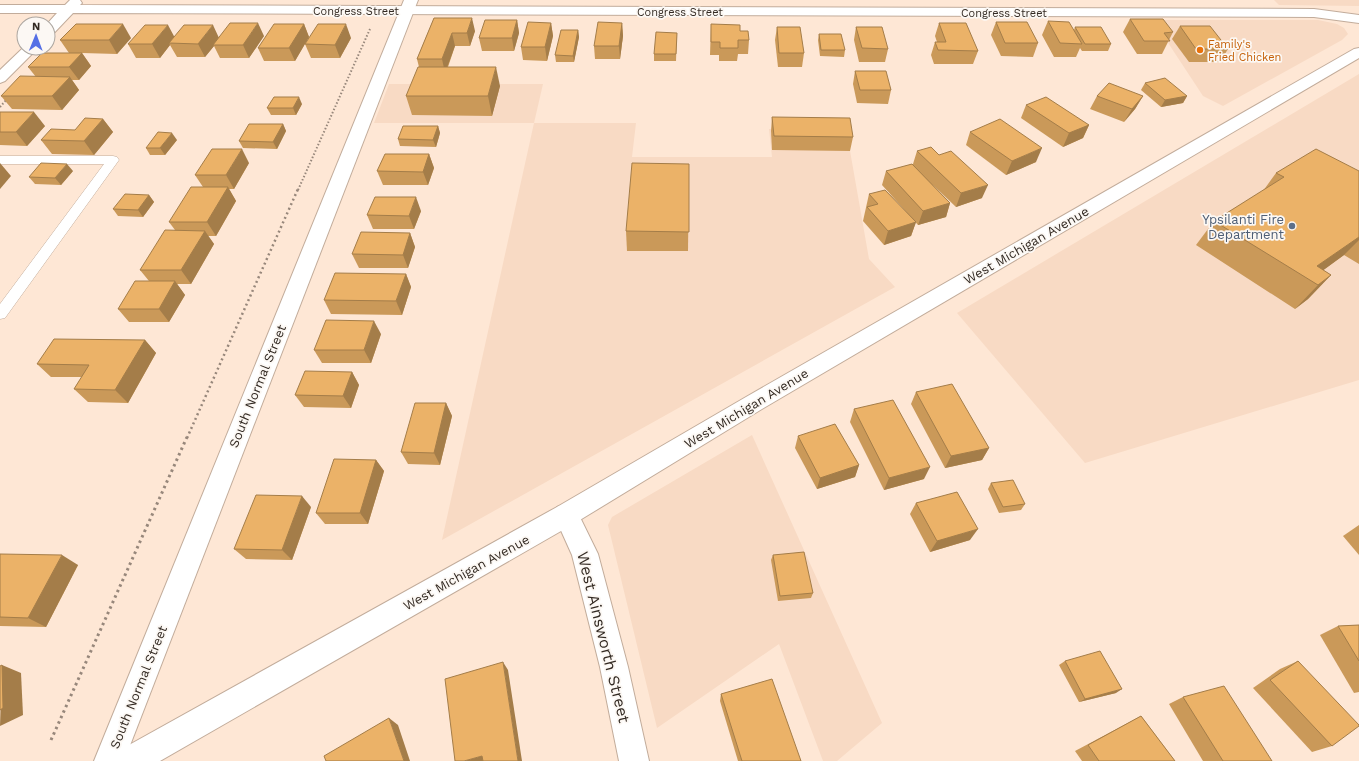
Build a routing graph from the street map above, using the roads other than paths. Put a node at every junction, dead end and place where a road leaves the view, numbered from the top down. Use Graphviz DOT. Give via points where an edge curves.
graph roads {
  1 [pos="74,5"];
  2 [pos="409,6"];
  3 [pos="0,9"];
  4 [pos="1359,19"];
  5 [pos="56,23"];
  6 [pos="1359,52"];
  7 [pos="23,56"];
  8 [pos="0,78"];
  9 [pos="0,160"];
  10 [pos="0,314"];
  11 [pos="566,515"];
  12 [pos="108,761"];
  13 [pos="131,761"];
  14 [pos="634,761"];
  1 -- 2 [label="street, Congress Street"];
  1 -- 3 [label="street, Congress Street"];
  1 -- 5 [label="street"];
  2 -- 4 [label="street, Congress Street" via="1314,13"];
  2 -- 12 [label="street, South Normal Street"];
  6 -- 11 [label="street, West Michigan Avenue" via="754,402"];
  7 -- 8 [label="street"];
  9 -- 10 [label="lane" via="112,160"];
  11 -- 13 [label="street, West Michigan Avenue"];
  11 -- 14 [label="street, West Ainsworth Street" via="585,554 614,667"];
}
